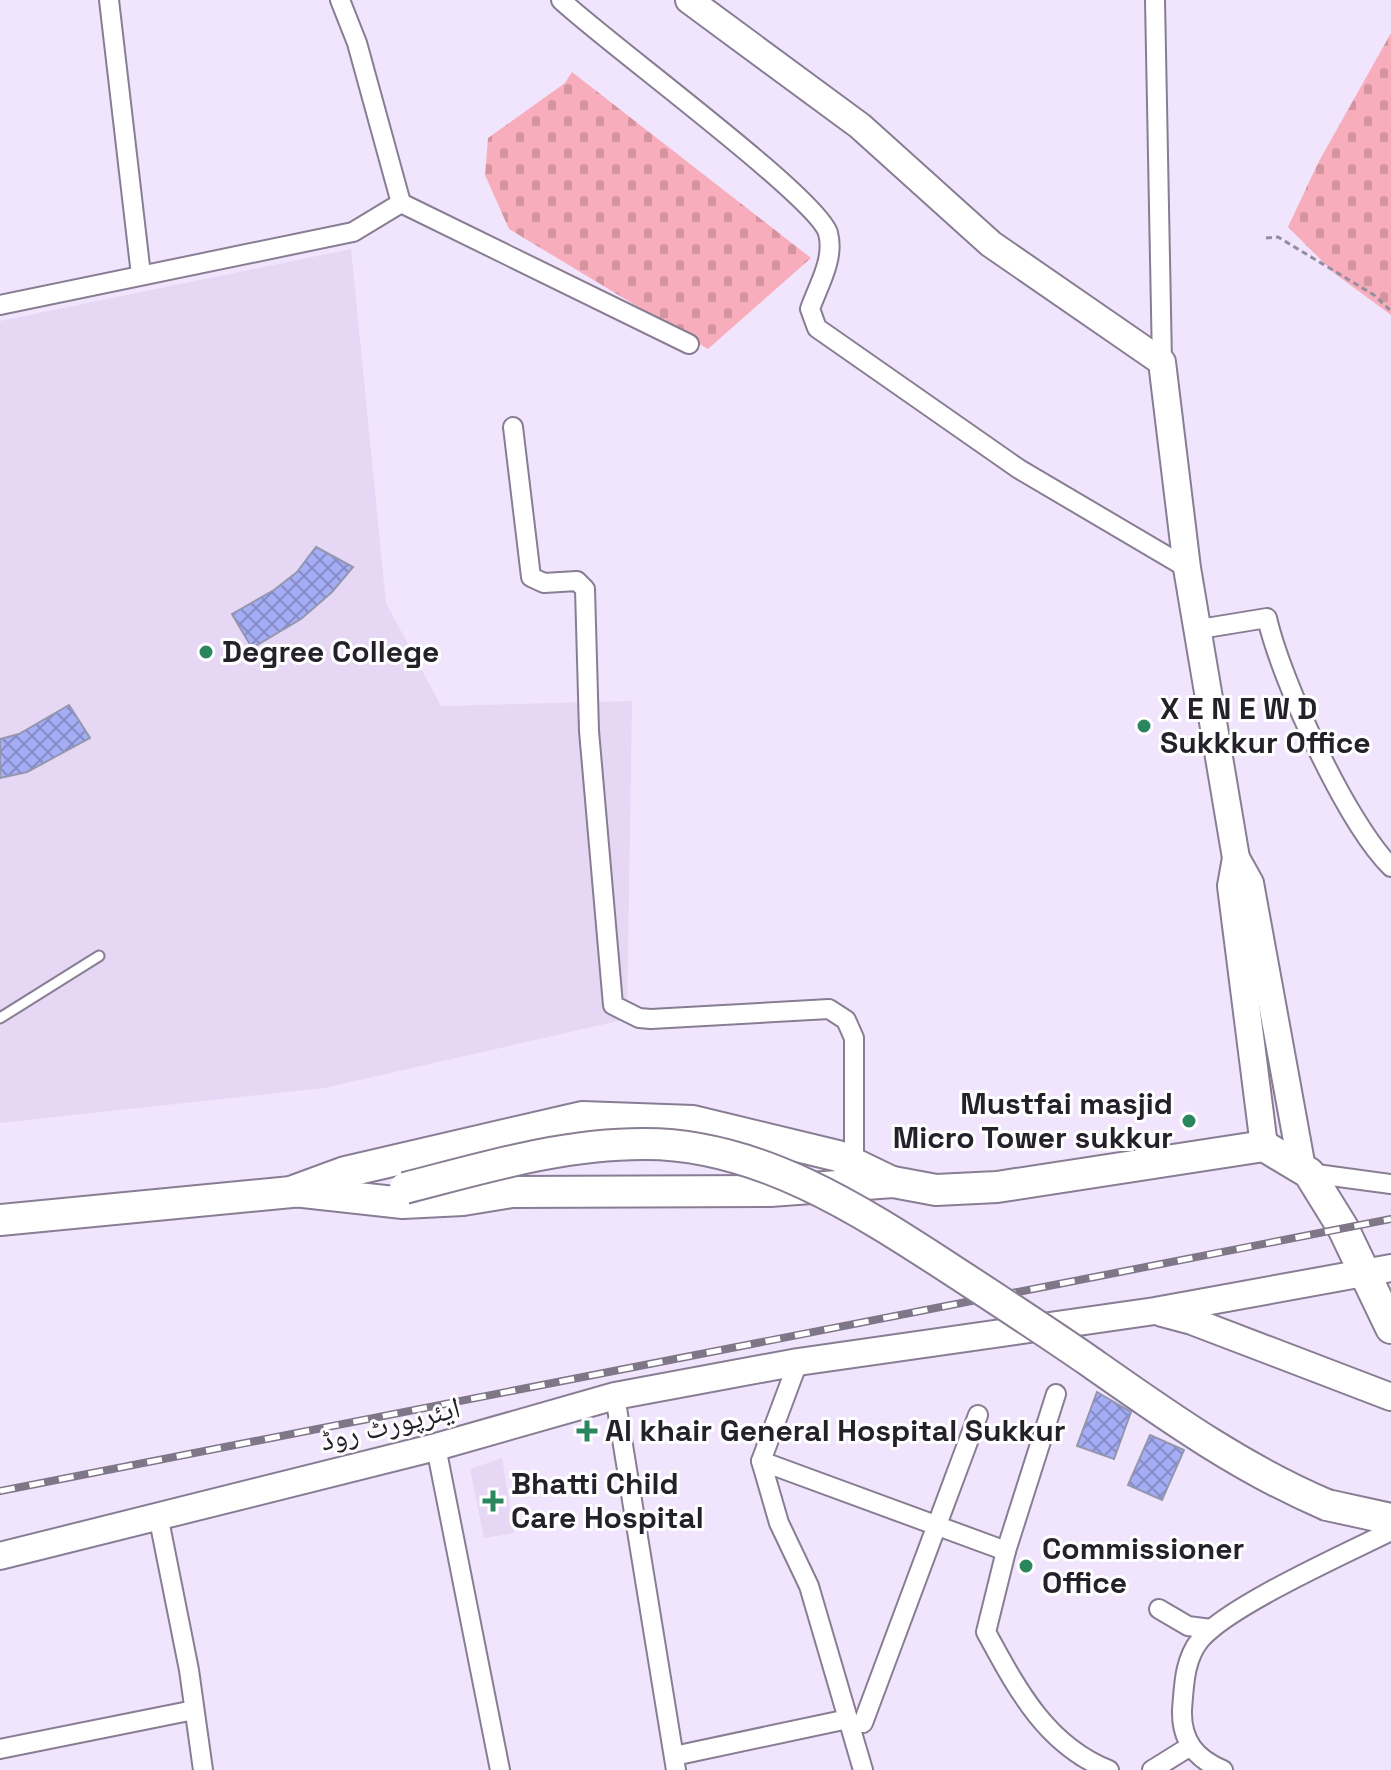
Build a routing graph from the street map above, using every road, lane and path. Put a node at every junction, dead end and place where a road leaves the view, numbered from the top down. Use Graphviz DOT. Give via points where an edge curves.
graph roads {
  1 [pos="109,0"];
  2 [pos="340,0"];
  3 [pos="561,0"];
  4 [pos="689,0"];
  5 [pos="1155,0"];
  6 [pos="401,203"];
  7 [pos="1266,238"];
  8 [pos="141,275"];
  9 [pos="0,305"];
  10 [pos="1391,311"];
  11 [pos="689,344"];
  12 [pos="1162,362"];
  13 [pos="513,427"];
  14 [pos="1187,568"];
  15 [pos="1200,629"];
  16 [pos="1236,858"];
  17 [pos="1391,867"];
  18 [pos="99,956"];
  19 [pos="0,1018"];
  20 [pos="1264,1146"];
  21 [pos="854,1162"];
  22 [pos="1306,1170"];
  23 [pos="893,1182"];
  24 [pos="1391,1184"];
  25 [pos="294,1191"];
  26 [pos="0,1220"];
  27 [pos="1378,1271"];
  28 [pos="1192,1304"];
  29 [pos="1155,1311"];
  30 [pos="1391,1328"];
  31 [pos="798,1362"];
  32 [pos="1391,1378"];
  33 [pos="1056,1394"];
  34 [pos="615,1396"];
  35 [pos="1391,1397"];
  36 [pos="978,1415"];
  37 [pos="436,1447"];
  38 [pos="761,1461"];
  39 [pos="158,1515"];
  40 [pos="1391,1519"];
  41 [pos="935,1525"];
  42 [pos="1391,1531"];
  43 [pos="1006,1551"];
  44 [pos="0,1556"];
  45 [pos="1159,1609"];
  46 [pos="1211,1629"];
  47 [pos="194,1710"];
  48 [pos="856,1721"];
  49 [pos="1189,1747"];
  50 [pos="0,1749"];
  51 [pos="675,1763"];
  52 [pos="203,1770"];
  53 [pos="500,1770"];
  54 [pos="863,1770"];
  55 [pos="1109,1770"];
  56 [pos="1152,1770"];
  57 [pos="1223,1770"];
  1 -- 8 [label="street"];
  2 -- 6 [label="street"];
  3 -- 14 [label="street" via="799,196 827,231 830,257 810,309 817,328 1019,469"];
  4 -- 12 [label="main road" via="860,126 991,244"];
  5 -- 12 [label="street"];
  6 -- 8 [label="street" via="353,232"];
  6 -- 11 [label="street"];
  7 -- 10 [label="path" via="1278,237 1374,295"];
  8 -- 9 [label="street"];
  12 -- 14 [label="main road"];
  13 -- 21 [label="street" via="531,577 544,583 577,581 585,589 589,731 613,1005 651,1019 829,1009 838,1013 854,1038"];
  14 -- 15 [label="main road"];
  15 -- 16 [label="main road"];
  15 -- 17 [label="street" via="1267,618 1275,653 1338,790"];
  16 -- 20 [label="main road" via="1231,886"];
  16 -- 22 [label="main road" via="1250,883"];
  18 -- 19 [label="lane"];
  20 -- 22 [label="main road"];
  20 -- 23 [label="main road" via="997,1187 936,1190"];
  21 -- 23 [label="main road"];
  21 -- 25 [label="main road" via="693,1121 582,1117 345,1172"];
  22 -- 24 [label="street"];
  22 -- 27 [label="main road"];
  23 -- 25 [label="main road" via="770,1191 512,1192 403,1203"];
  25 -- 26 [label="main road"];
  25 -- 40 [label="main road, bridge" via="405,1188 548,1152 595,1146 646,1144 712,1151 755,1163 884,1225 1211,1446 1273,1482 1327,1505"];
  27 -- 28 [label="main road, ایئرپورٹ روڈ"];
  27 -- 30 [label="main road"];
  28 -- 29 [label="main road, ایئرپورٹ روڈ"];
  28 -- 32 [label="main road"];
  29 -- 31 [label="main road, ایئرپورٹ روڈ"];
  29 -- 35 [label="main road"];
  31 -- 34 [label="main road, ایئرپورٹ روڈ"];
  31 -- 38 [label="street"];
  33 -- 43 [label="street"];
  34 -- 37 [label="main road, ایئرپورٹ روڈ"];
  34 -- 51 [label="street"];
  36 -- 41 [label="street"];
  37 -- 39 [label="main road, ایئرپورٹ روڈ"];
  37 -- 53 [label="street"];
  38 -- 41 [label="street"];
  38 -- 48 [label="street" via="779,1523 809,1586"];
  39 -- 44 [label="main road, ایئرپورٹ روڈ"];
  39 -- 47 [label="street"];
  41 -- 43 [label="street"];
  41 -- 48 [label="street"];
  42 -- 46 [label="street"];
  43 -- 55 [label="street" via="986,1632 1047,1729"];
  45 -- 46 [label="street" via="1188,1626"];
  46 -- 49 [label="street" via="1186,1668 1182,1720"];
  47 -- 50 [label="street"];
  47 -- 52 [label="street"];
  48 -- 51 [label="street"];
  48 -- 54 [label="street"];
  49 -- 56 [label="street"];
  49 -- 57 [label="street" via="1204,1763"];
}
